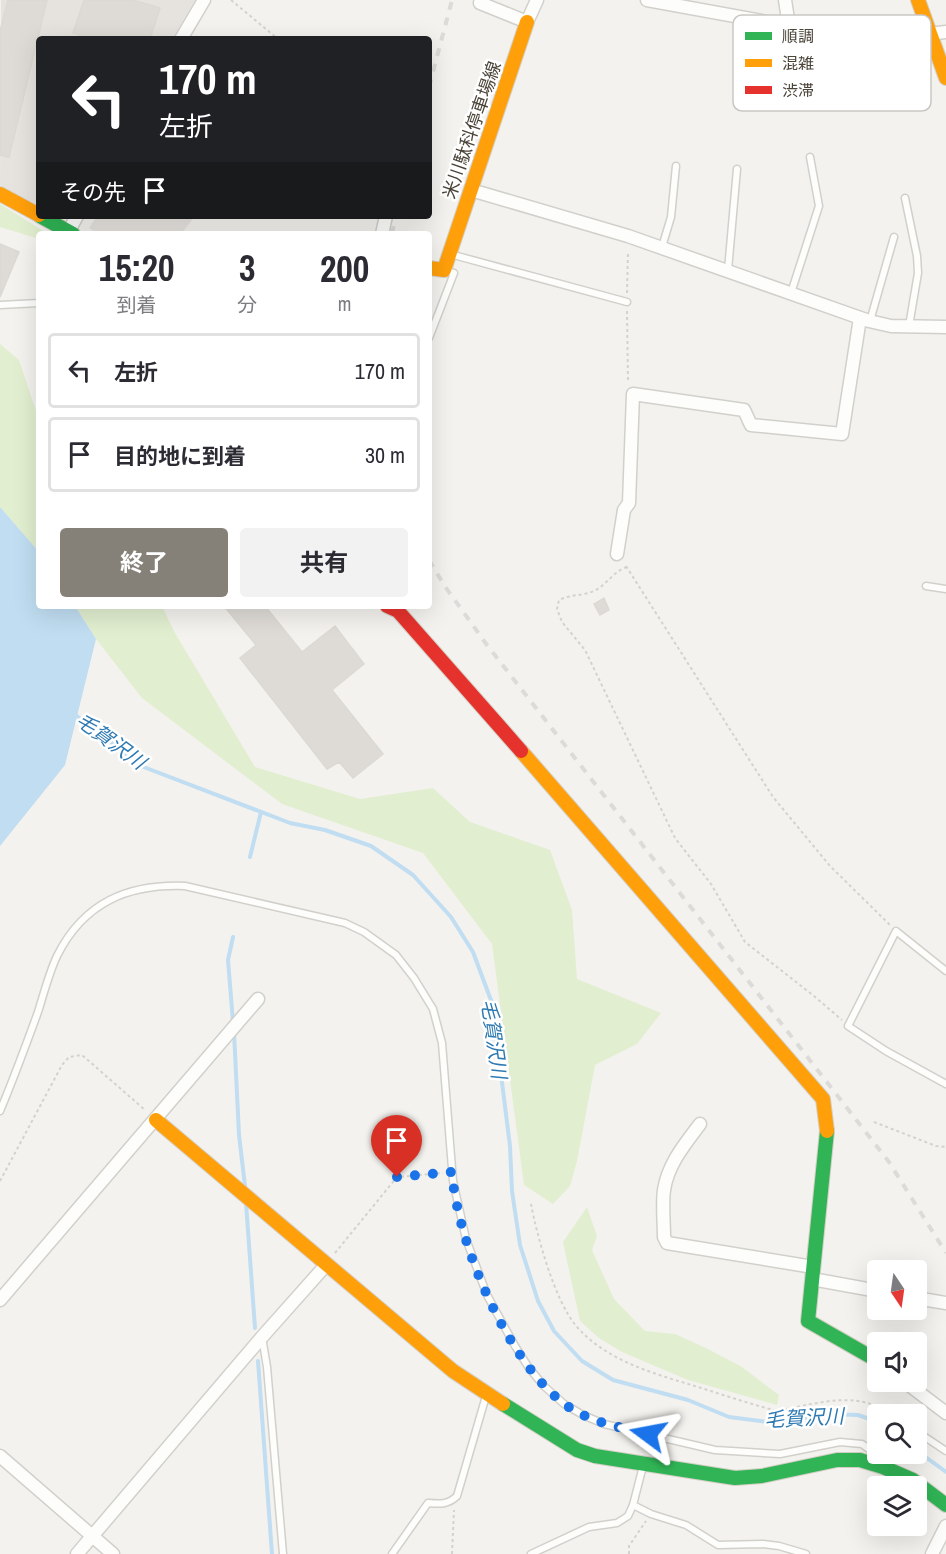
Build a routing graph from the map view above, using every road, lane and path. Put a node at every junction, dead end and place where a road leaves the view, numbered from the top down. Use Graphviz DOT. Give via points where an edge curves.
graph roads {
  1 [pos="204,0"];
  2 [pos="231,0"];
  3 [pos="481,0"];
  4 [pos="537,0"];
  5 [pos="646,0"];
  6 [pos="785,0"];
  7 [pos="918,0"];
  8 [pos="787,15"];
  9 [pos="924,15"];
  10 [pos="733,16"];
  11 [pos="527,22"];
  12 [pos="946,32"];
  13 [pos="931,34"];
  14 [pos="183,36"];
  15 [pos="274,36"];
  16 [pos="946,78"];
  17 [pos="810,157"];
  18 [pos="676,166"];
  19 [pos="737,170"];
  20 [pos="471,190"];
  21 [pos="0,194"];
  22 [pos="905,198"];
  23 [pos="36,214"];
  24 [pos="45,219"];
  25 [pos="66,231"];
  26 [pos="628,236"];
  27 [pos="894,237"];
  28 [pos="662,247"];
  29 [pos="450,254"];
  30 [pos="432,268"];
  31 [pos="444,270"];
  32 [pos="728,270"];
  33 [pos="791,293"];
  34 [pos="627,302"];
  35 [pos="36,303"];
  36 [pos="0,305"];
  37 [pos="865,320"];
  38 [pos="908,327"];
  39 [pos="946,327"];
  40 [pos="432,330"];
  41 [pos="633,394"];
  42 [pos="617,555"];
  43 [pos="627,567"];
  44 [pos="926,586"];
  45 [pos="946,589"];
  46 [pos="394,609"];
  47 [pos="896,931"];
  48 [pos="946,971"];
  49 [pos="258,999"];
  50 [pos="848,1026"];
  51 [pos="946,1084"];
  52 [pos="0,1110"];
  53 [pos="156,1120"];
  54 [pos="874,1122"];
  55 [pos="700,1124"];
  56 [pos="946,1147"];
  57 [pos="452,1172"];
  58 [pos="0,1181"];
  59 [pos="531,1204"];
  60 [pos="326,1264"];
  61 [pos="813,1273"];
  62 [pos="867,1288"];
  63 [pos="0,1300"];
  64 [pos="927,1300"];
  65 [pos="946,1303"];
  66 [pos="262,1337"];
  67 [pos="867,1355"];
  68 [pos="918,1392"];
  69 [pos="487,1393"];
  70 [pos="873,1404"];
  71 [pos="946,1413"];
  72 [pos="927,1438"];
  73 [pos="946,1451"];
  74 [pos="0,1456"];
  75 [pos="643,1465"];
  76 [pos="904,1476"];
  77 [pos="907,1476"];
  78 [pos="927,1491"];
  79 [pos="457,1496"];
  80 [pos="633,1505"];
  81 [pos="946,1505"];
  82 [pos="651,1514"];
  83 [pos="946,1526"];
  84 [pos="92,1537"];
  85 [pos="77,1554"];
  86 [pos="113,1554"];
  87 [pos="283,1554"];
  88 [pos="392,1554"];
  89 [pos="452,1554"];
  90 [pos="531,1554"];
  91 [pos="629,1554"];
  92 [pos="806,1554"];
  93 [pos="932,1554"];
  1 -- 14 [label="street"];
  2 -- 15 [label="path"];
  3 -- 11 [label="street" via="480,3"];
  4 -- 11 [label="street"];
  5 -- 10 [label="street"];
  6 -- 8 [label="street"];
  7 -- 9 [label="street"];
  11 -- 20 [label="street, 米川駄科停車場線"];
  12 -- 13 [label="street"];
  13 -- 16 [label="street"];
  17 -- 33 [label="lane" via="819,207"];
  18 -- 28 [label="lane" via="671,218"];
  19 -- 32 [label="lane"];
  20 -- 26 [label="street"];
  20 -- 29 [label="street, 米川駄科停車場線"];
  21 -- 23 [label="street"];
  22 -- 38 [label="lane" via="918,273"];
  24 -- 25 [label="street"];
  26 -- 28 [label="street"];
  26 -- 34 [label="path"];
  27 -- 37 [label="lane"];
  28 -- 32 [label="street"];
  29 -- 31 [label="street, 米川駄科停車場線"];
  29 -- 34 [label="lane"];
  30 -- 31 [label="street"];
  31 -- 40 [label="lane" via="454,273"];
  32 -- 33 [label="street"];
  33 -- 37 [label="street"];
  34 -- 41 [label="path" via="628,387"];
  35 -- 36 [label="lane"];
  37 -- 38 [label="street"];
  37 -- 41 [label="street" via="842,434 751,425 744,410"];
  38 -- 39 [label="street"];
  41 -- 42 [label="street" via="629,503 624,510"];
  42 -- 43 [label="path"];
  43 -- 47 [label="path" via="773,797 830,866"];
  43 -- 50 [label="path" via="595,591 559,600 557,609 562,622 585,650 675,838 711,884 745,942"];
  44 -- 45 [label="lane"];
  46 -- 61 [label="street" via="431,647 823,1099 827,1130"];
  47 -- 48 [label="lane"];
  47 -- 50 [label="lane"];
  49 -- 53 [label="street"];
  50 -- 51 [label="lane"];
  52 -- 57 [label="lane" via="57,957 74,928 98,906 127,892 159,885 185,886 345,923 396,956 433,1009 442,1043"];
  53 -- 58 [label="path" via="82,1055 69,1057"];
  53 -- 60 [label="street"];
  53 -- 63 [label="street"];
  54 -- 56 [label="path"];
  55 -- 61 [label="street" via="675,1157 667,1177 667,1243"];
  57 -- 60 [label="path" via="397,1177"];
  57 -- 77 [label="lane" via="466,1239 487,1295 529,1368 564,1404 604,1424 716,1450 780,1454 840,1442 862,1444"];
  59 -- 70 [label="path" via="537,1234 558,1291 576,1326 601,1347 647,1371 773,1410 841,1399"];
  60 -- 66 [label="street"];
  60 -- 69 [label="street" via="453,1371"];
  61 -- 62 [label="street"];
  61 -- 67 [label="street" via="808,1322"];
  64 -- 65 [label="street"];
  66 -- 84 [label="street"];
  66 -- 87 [label="lane"];
  68 -- 71 [label="street"];
  69 -- 75 [label="street" via="577,1450"];
  69 -- 79 [label="lane"];
  72 -- 73 [label="lane"];
  74 -- 84 [label="street"];
  75 -- 76 [label="street" via="741,1478 837,1460 860,1460"];
  75 -- 80 [label="lane"];
  78 -- 81 [label="street"];
  79 -- 88 [label="lane" via="444,1504 428,1503"];
  79 -- 89 [label="path"];
  80 -- 82 [label="lane"];
  80 -- 90 [label="lane" via="628,1516 617,1523 589,1527"];
  82 -- 91 [label="path" via="629,1546"];
  82 -- 92 [label="lane" via="686,1525 717,1545 763,1544"];
  83 -- 93 [label="street"];
  84 -- 85 [label="street"];
  84 -- 86 [label="street"];
}
